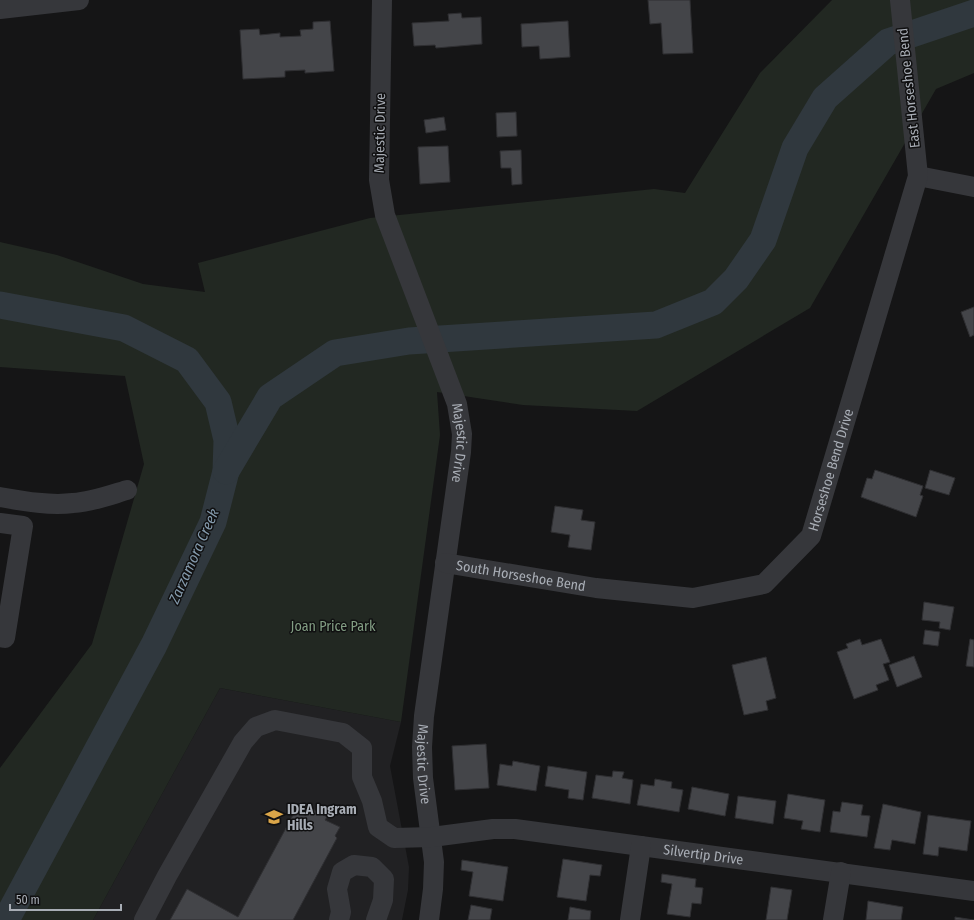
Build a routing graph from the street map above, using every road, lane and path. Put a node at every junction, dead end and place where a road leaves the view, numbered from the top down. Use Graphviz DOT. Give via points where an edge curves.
graph roads {
  1 [pos="78,0"];
  2 [pos="382,0"];
  3 [pos="900,0"];
  4 [pos="28,3"];
  5 [pos="0,8"];
  6 [pos="918,176"];
  7 [pos="974,187"];
  8 [pos="127,490"];
  9 [pos="0,497"];
  10 [pos="0,523"];
  11 [pos="445,564"];
  12 [pos="596,588"];
  13 [pos="0,637"];
  14 [pos="432,837"];
  15 [pos="641,846"];
  16 [pos="841,872"];
  17 [pos="974,891"];
  18 [pos="144,920"];
  19 [pos="339,920"];
  20 [pos="376,920"];
  21 [pos="429,920"];
  22 [pos="630,920"];
  23 [pos="833,920"];
  1 -- 4 [label="street"];
  2 -- 11 [label="street, Majestic Drive" via="379,180 384,215 457,404 462,434"];
  3 -- 6 [label="street, East Horseshoe Bend"];
  4 -- 5 [label="street"];
  6 -- 7 [label="street"];
  6 -- 12 [label="street, Horseshoe Bend Drive" via="811,536 764,584 693,598"];
  8 -- 9 [label="street" via="73,504 28,502"];
  10 -- 13 [label="street" via="23,526 5,638"];
  11 -- 12 [label="street, South Horseshoe Bend"];
  11 -- 14 [label="street, Majestic Drive" via="422,747 423,778"];
  14 -- 15 [label="street, Silvertip Drive" via="493,829 514,829"];
  14 -- 18 [label="street, Silvertip Drive" via="394,838 378,827 372,801 362,778 362,748 343,733 275,720 256,726 243,742"];
  14 -- 21 [label="street, Majestic Drive" via="433,890"];
  15 -- 16 [label="street, Silvertip Drive"];
  15 -- 22 [label="street"];
  16 -- 17 [label="street, Silvertip Drive"];
  16 -- 23 [label="street"];
  19 -- 20 [label="street" via="341,912 337,889 342,872 354,865 372,867 384,880 383,900"];
}
